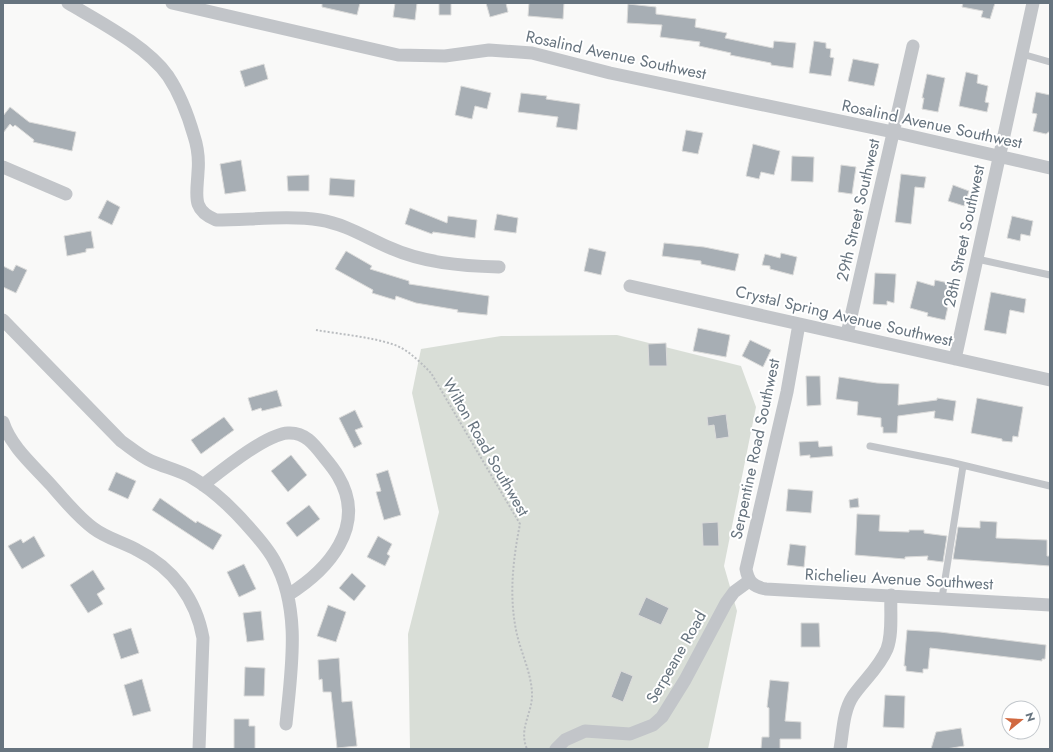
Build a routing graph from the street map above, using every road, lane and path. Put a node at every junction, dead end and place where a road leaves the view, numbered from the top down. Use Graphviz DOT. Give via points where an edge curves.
graph roads {
  1 [pos="68,3"];
  2 [pos="172,3"];
  3 [pos="1033,3"];
  4 [pos="913,46"];
  5 [pos="1022,54"];
  6 [pos="1050,62"];
  7 [pos="893,132"];
  8 [pos="999,156"];
  9 [pos="3,167"];
  10 [pos="1050,168"];
  11 [pos="66,194"];
  12 [pos="977,259"];
  13 [pos="499,267"];
  14 [pos="1050,276"];
  15 [pos="630,286"];
  16 [pos="3,320"];
  17 [pos="799,324"];
  18 [pos="316,330"];
  19 [pos="847,334"];
  20 [pos="955,359"];
  21 [pos="1050,380"];
  22 [pos="3,422"];
  23 [pos="870,446"];
  24 [pos="963,466"];
  25 [pos="203,485"];
  26 [pos="1050,486"];
  27 [pos="749,581"];
  28 [pos="288,595"];
  29 [pos="891,595"];
  30 [pos="942,598"];
  31 [pos="1050,605"];
  32 [pos="286,724"];
  33 [pos="199,749"];
  34 [pos="526,749"];
  35 [pos="556,749"];
  36 [pos="840,749"];
  1 -- 13 [label="street" via="144,52 167,75 181,99 194,137 198,154 196,196 199,208 208,217 216,220 320,220 350,229 388,248 412,256 449,264"];
  2 -- 7 [label="street, Rosalind Avenue Southwest" via="398,55 445,56 489,50 532,53 610,73"];
  3 -- 5 [label="street, 28th Street Southwest"];
  4 -- 7 [label="street, 29th Street Southwest"];
  5 -- 6 [label="lane"];
  5 -- 8 [label="street, 28th Street Southwest"];
  7 -- 8 [label="street, Rosalind Avenue Southwest"];
  7 -- 19 [label="street, 29th Street Southwest"];
  8 -- 10 [label="street, Rosalind Avenue Southwest"];
  8 -- 12 [label="street, 28th Street Southwest"];
  9 -- 11 [label="street"];
  12 -- 14 [label="lane"];
  12 -- 20 [label="street, 28th Street Southwest"];
  15 -- 17 [label="street, Crystal Spring Avenue Southwest"];
  16 -- 25 [label="street" via="121,441 152,461"];
  17 -- 19 [label="street, Crystal Spring Avenue Southwest"];
  17 -- 27 [label="street, Serpentine Road Southwest" via="746,569"];
  18 -- 34 [label="path, Wilton Road Southwest" via="392,344 420,361 431,373 520,524 512,584 516,629 532,694 523,732"];
  19 -- 20 [label="street, Crystal Spring Avenue Southwest"];
  20 -- 21 [label="street, Crystal Spring Avenue Southwest"];
  22 -- 33 [label="street" via="14,444 80,517 109,538 152,558 187,594 200,620 202,638"];
  23 -- 24 [label="lane"];
  24 -- 26 [label="lane"];
  24 -- 30 [label="lane"];
  25 -- 28 [label="street" via="239,515 257,537 274,560"];
  25 -- 28 [label="street" via="237,459 280,435 297,434 314,444 338,476 345,491 348,522 345,536 329,561 316,575"];
  27 -- 29 [label="street, Richelieu Avenue Southwest" via="758,588 766,589"];
  27 -- 35 [label="street, Serpeane Road" via="734,592 726,603 675,698 657,721 642,731 630,734 585,731 565,740"];
  28 -- 32 [label="street" via="291,671"];
  29 -- 30 [label="street, Richelieu Avenue Southwest"];
  29 -- 36 [label="street" via="890,637 887,648 882,660 847,707"];
  30 -- 31 [label="street, Richelieu Avenue Southwest"];
}
